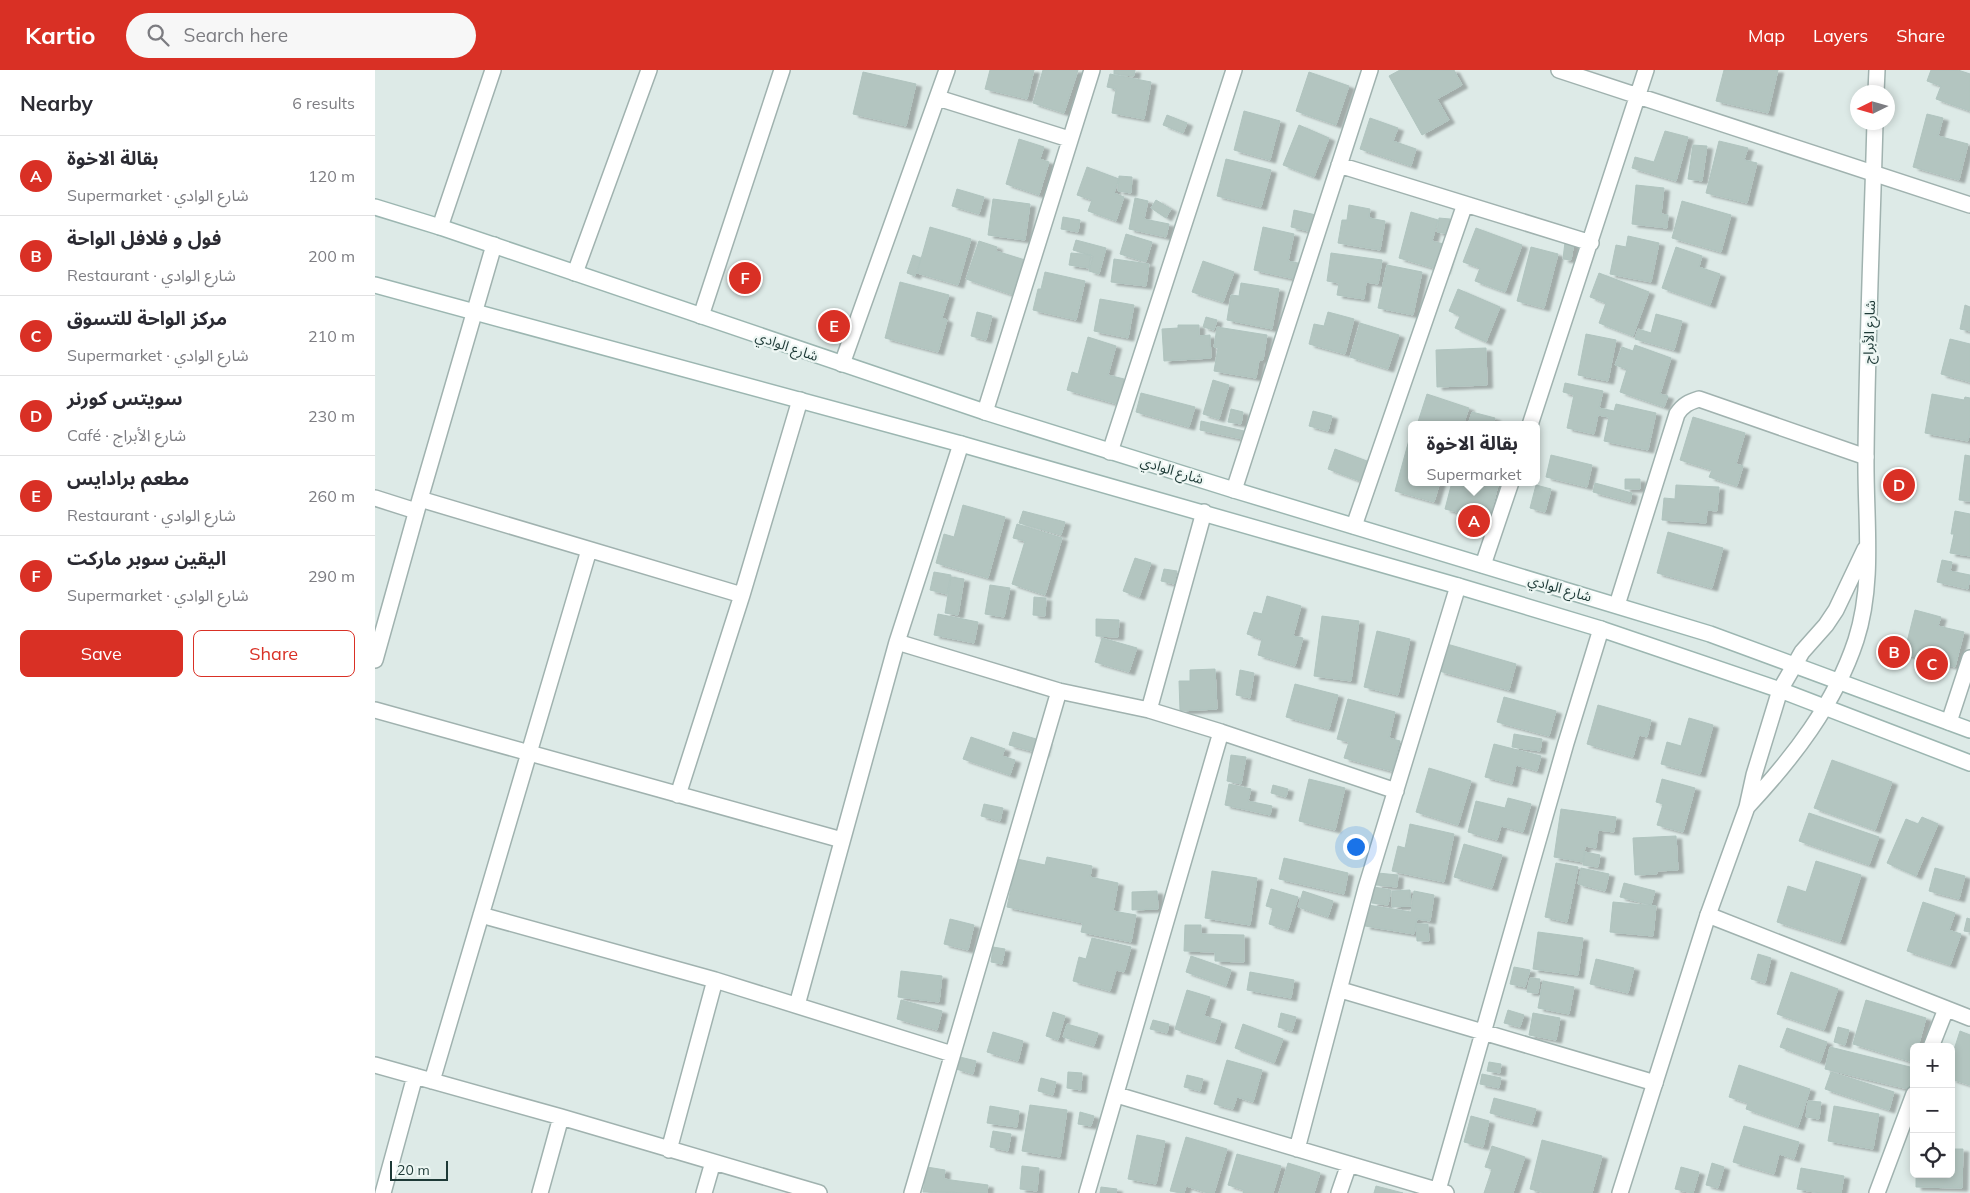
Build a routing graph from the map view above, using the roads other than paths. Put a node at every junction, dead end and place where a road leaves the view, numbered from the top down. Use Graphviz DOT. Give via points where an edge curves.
graph roads {
  1 [pos="493,70"];
  2 [pos="649,70"];
  3 [pos="782,70"];
  4 [pos="947,70"];
  5 [pos="1092,70"];
  6 [pos="1234,70"];
  7 [pos="1370,70"];
  8 [pos="1559,70"];
  9 [pos="1646,70"];
  10 [pos="1877,70"];
  11 [pos="1876,85"];
  12 [pos="1638,96"];
  13 [pos="938,98"];
  14 [pos="1875,130"];
  15 [pos="1069,139"];
  16 [pos="1339,165"];
  17 [pos="1874,174"];
  18 [pos="1969,203"];
  19 [pos="1465,204"];
  20 [pos="375,207"];
  21 [pos="439,227"];
  22 [pos="1591,243"];
  23 [pos="495,245"];
  24 [pos="575,272"];
  25 [pos="375,285"];
  26 [pos="475,313"];
  27 [pos="701,316"];
  28 [pos="842,364"];
  29 [pos="799,400"];
  30 [pos="985,412"];
  31 [pos="1531,421"];
  32 [pos="961,444"];
  33 [pos="1111,452"];
  34 [pos="1866,457"];
  35 [pos="1510,486"];
  36 [pos="1234,490"];
  37 [pos="375,498"];
  38 [pos="418,505"];
  39 [pos="1204,512"];
  40 [pos="1354,526"];
  41 [pos="1868,542"];
  42 [pos="589,550"];
  43 [pos="1483,566"];
  44 [pos="1457,586"];
  45 [pos="742,595"];
  46 [pos="1617,605"];
  47 [pos="1601,629"];
  48 [pos="897,642"];
  49 [pos="1970,658"];
  50 [pos="375,660"];
  51 [pos="1794,664"];
  52 [pos="1839,681"];
  53 [pos="1780,690"];
  54 [pos="1059,691"];
  55 [pos="1825,708"];
  56 [pos="375,710"];
  57 [pos="1149,710"];
  58 [pos="1949,722"];
  59 [pos="1970,730"];
  60 [pos="1221,732"];
  61 [pos="529,753"];
  62 [pos="1970,763"];
  63 [pos="1396,791"];
  64 [pos="678,795"];
  65 [pos="1747,807"];
  66 [pos="842,840"];
  67 [pos="481,915"];
  68 [pos="1708,916"];
  69 [pos="715,980"];
  70 [pos="1341,990"];
  71 [pos="797,1005"];
  72 [pos="1946,1009"];
  73 [pos="1970,1018"];
  74 [pos="1484,1032"];
  75 [pos="1933,1043"];
  76 [pos="952,1054"];
  77 [pos="375,1065"];
  78 [pos="415,1076"];
  79 [pos="433,1081"];
  80 [pos="1655,1083"];
  81 [pos="1117,1095"];
  82 [pos="1910,1105"];
  83 [pos="561,1117"];
  84 [pos="1297,1149"];
  85 [pos="669,1150"];
  86 [pos="713,1162"];
  87 [pos="1349,1164"];
  88 [pos="1443,1192"];
  89 [pos="383,1193"];
  90 [pos="540,1193"];
  91 [pos="704,1193"];
  92 [pos="819,1193"];
  93 [pos="913,1193"];
  94 [pos="1087,1193"];
  95 [pos="1339,1193"];
  96 [pos="1620,1193"];
  97 [pos="1877,1193"];
  1 -- 21 [label="street"];
  2 -- 24 [label="street"];
  3 -- 27 [label="street"];
  4 -- 13 [label="street"];
  5 -- 15 [label="street"];
  6 -- 33 [label="street"];
  7 -- 16 [label="street"];
  8 -- 12 [label="street"];
  9 -- 12 [label="street"];
  10 -- 11 [label="street"];
  12 -- 17 [label="street"];
  12 -- 22 [label="street"];
  13 -- 15 [label="street"];
  13 -- 28 [label="street"];
  14 -- 17 [label="street, شارع الأبراج"];
  15 -- 30 [label="street"];
  16 -- 19 [label="street"];
  16 -- 36 [label="street"];
  17 -- 18 [label="street"];
  17 -- 34 [label="street, شارع الأبراج"];
  19 -- 22 [label="street"];
  19 -- 40 [label="street"];
  20 -- 21 [label="street, شارع الوادي"];
  21 -- 23 [label="street, شارع الوادي"];
  22 -- 31 [label="street"];
  23 -- 24 [label="street, شارع الوادي"];
  23 -- 26 [label="street"];
  24 -- 27 [label="street, شارع الوادي"];
  25 -- 26 [label="street, شارع الوادي"];
  26 -- 29 [label="street, شارع الوادي"];
  26 -- 38 [label="street"];
  27 -- 28 [label="street, شارع الوادي"];
  28 -- 30 [label="street, شارع الوادي"];
  29 -- 32 [label="street, شارع الوادي"];
  29 -- 45 [label="street"];
  30 -- 33 [label="street, شارع الوادي"];
  32 -- 39 [label="street, شارع الوادي"];
  32 -- 48 [label="street"];
  33 -- 36 [label="street, شارع الوادي"];
  34 -- 41 [label="street, شارع الأبراج"];
  34 -- 46 [label="street" via="1699,399 1689,402 1677,414"];
  35 -- 43 [label="street"];
  36 -- 40 [label="street, شارع الوادي"];
  37 -- 38 [label="street"];
  38 -- 42 [label="street"];
  38 -- 50 [label="street"];
  39 -- 44 [label="street, شارع الوادي"];
  39 -- 57 [label="street"];
  40 -- 43 [label="street, شارع الوادي"];
  41 -- 51 [label="street" via="1826,625"];
  41 -- 52 [label="street, شارع الأبراج" via="1862,618"];
  42 -- 45 [label="street"];
  42 -- 61 [label="street"];
  43 -- 46 [label="street, شارع الوادي"];
  44 -- 47 [label="street, شارع الوادي"];
  44 -- 63 [label="street"];
  45 -- 64 [label="street"];
  46 -- 51 [label="street, شارع الوادي"];
  47 -- 53 [label="street, شارع الوادي"];
  47 -- 74 [label="street"];
  48 -- 54 [label="street"];
  48 -- 66 [label="street"];
  49 -- 58 [label="street"];
  51 -- 52 [label="street, شارع الوادي"];
  51 -- 53 [label="street"];
  52 -- 55 [label="street, شارع الأبراج"];
  52 -- 58 [label="street, شارع الوادي"];
  53 -- 55 [label="street, شارع الوادي"];
  53 -- 65 [label="street"];
  54 -- 57 [label="street"];
  54 -- 76 [label="street"];
  55 -- 62 [label="street, شارع الوادي"];
  55 -- 65 [label="street, شارع الأبراج" via="1782,767"];
  56 -- 61 [label="street"];
  57 -- 60 [label="street"];
  58 -- 59 [label="street, شارع الوادي"];
  60 -- 63 [label="street"];
  60 -- 81 [label="street"];
  61 -- 64 [label="street"];
  61 -- 67 [label="street"];
  63 -- 70 [label="street" via="1366,888"];
  64 -- 66 [label="street"];
  65 -- 68 [label="street"];
  66 -- 71 [label="street"];
  67 -- 69 [label="street"];
  67 -- 79 [label="street"];
  68 -- 72 [label="street"];
  68 -- 80 [label="street"];
  69 -- 71 [label="street"];
  69 -- 85 [label="street"];
  70 -- 74 [label="street"];
  70 -- 84 [label="street"];
  71 -- 76 [label="street"];
  72 -- 73 [label="street"];
  72 -- 75 [label="street"];
  74 -- 80 [label="street"];
  74 -- 88 [label="street"];
  76 -- 93 [label="street"];
  77 -- 78 [label="street"];
  78 -- 79 [label="street"];
  78 -- 89 [label="street"];
  79 -- 83 [label="street"];
  80 -- 96 [label="street"];
  81 -- 84 [label="street"];
  81 -- 94 [label="street"];
  82 -- 97 [label="street"];
  83 -- 85 [label="street"];
  83 -- 90 [label="street"];
  84 -- 87 [label="street"];
  85 -- 86 [label="street"];
  86 -- 91 [label="street"];
  86 -- 92 [label="street"];
  87 -- 88 [label="street"];
  87 -- 95 [label="street"];
}
